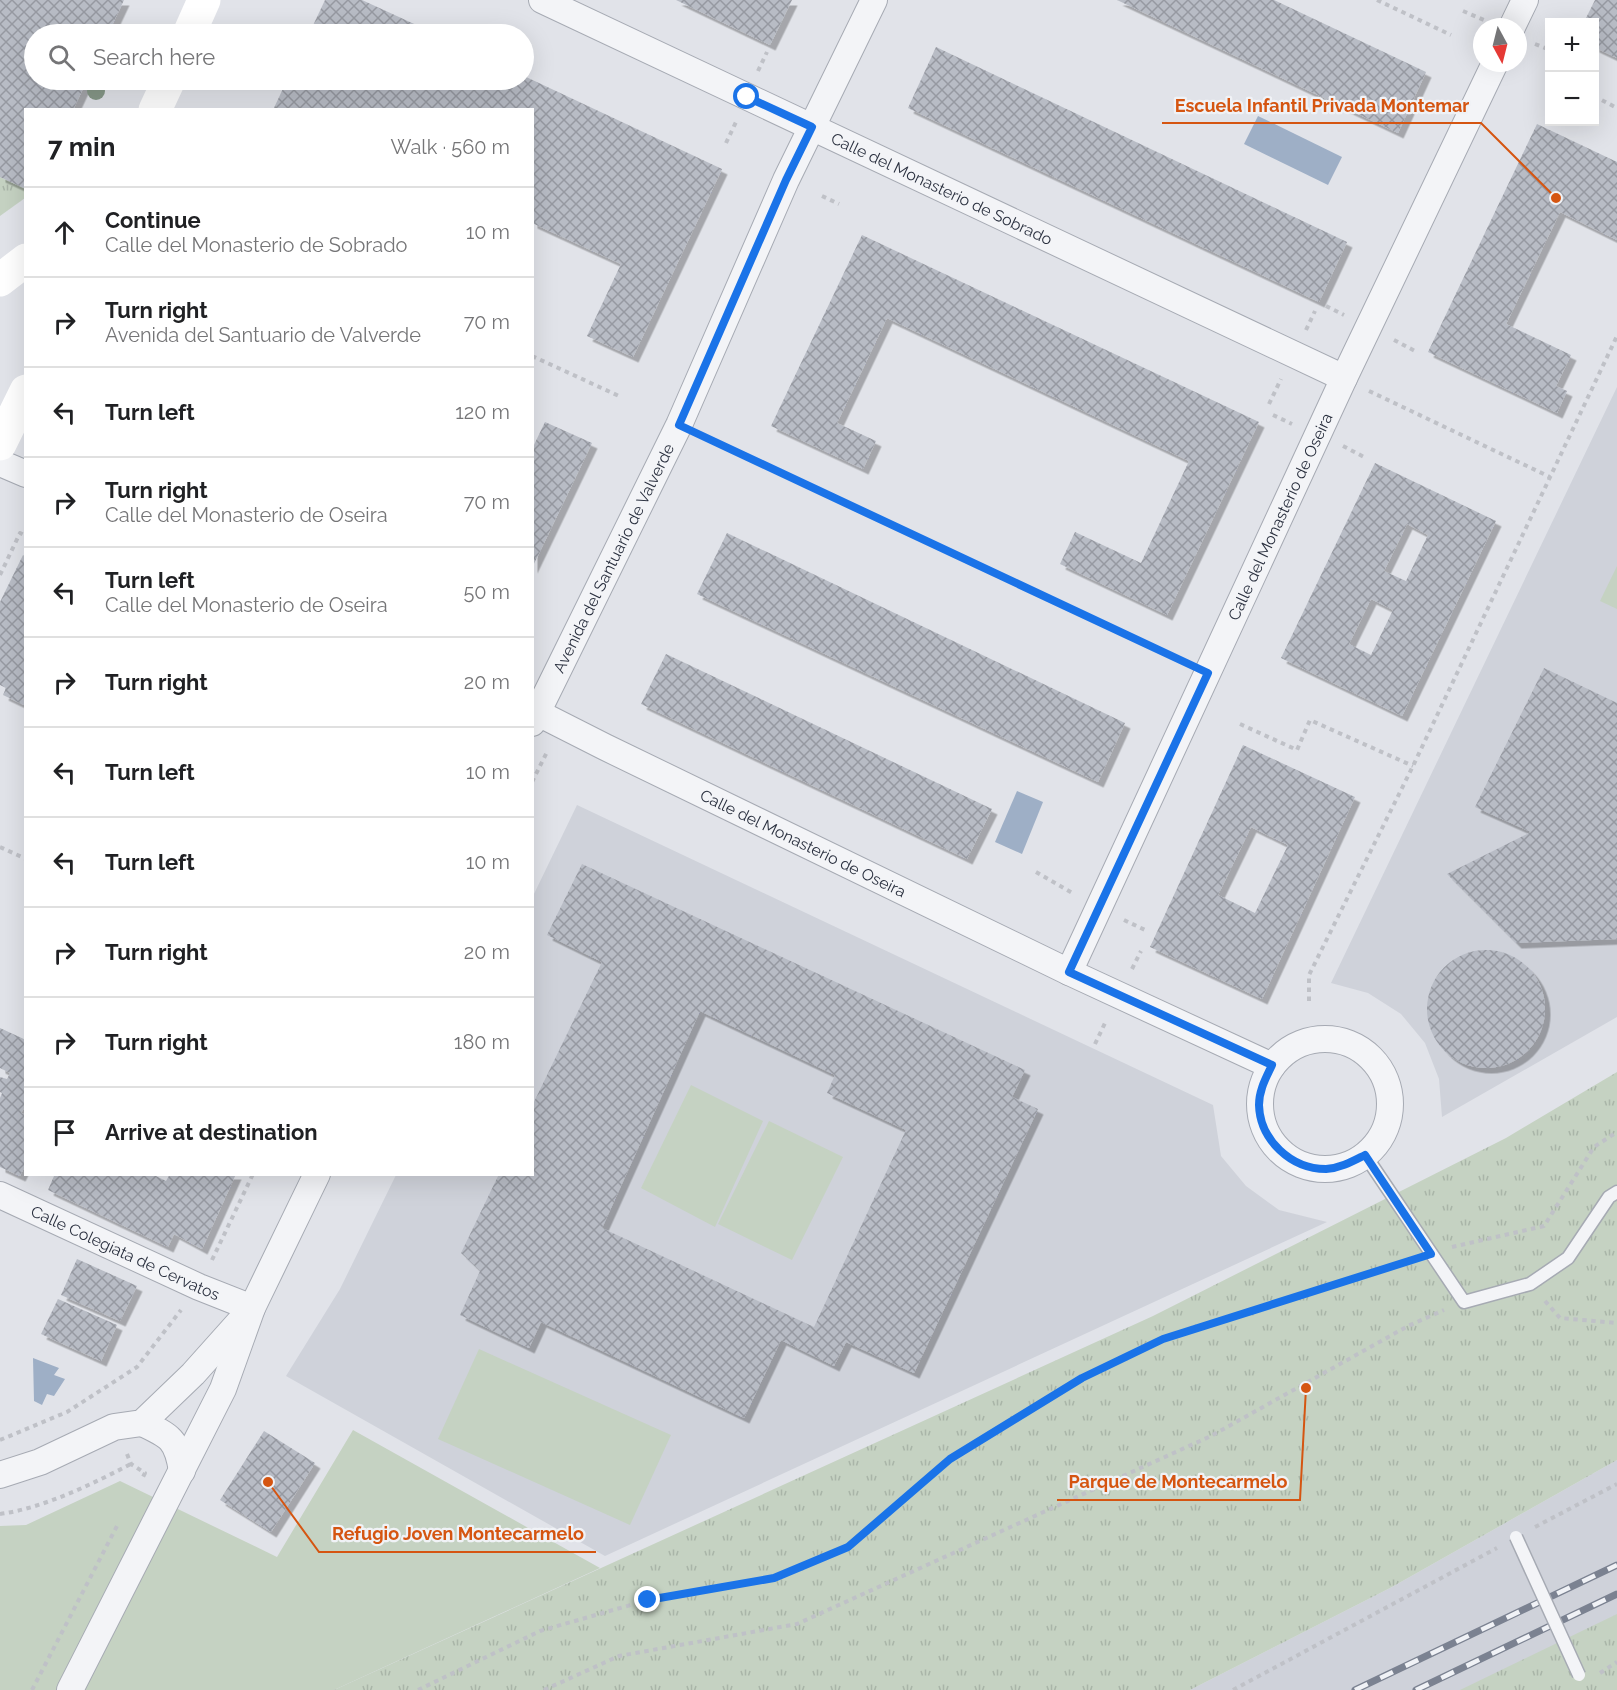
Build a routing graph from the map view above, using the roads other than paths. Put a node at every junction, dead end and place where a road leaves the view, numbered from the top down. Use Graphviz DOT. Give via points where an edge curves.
graph roads {
  1 [pos="204,0"];
  2 [pos="542,0"];
  3 [pos="874,0"];
  4 [pos="1525,0"];
  5 [pos="1508,18"];
  6 [pos="193,24"];
  7 [pos="1491,72"];
  8 [pos="164,90"];
  9 [pos="156,108"];
  10 [pos="812,127"];
  11 [pos="24,262"];
  12 [pos="0,280"];
  13 [pos="1344,378"];
  14 [pos="24,395"];
  15 [pos="0,444"];
  16 [pos="0,463"];
  17 [pos="24,473"];
  18 [pos="534,715"];
  19 [pos="1069,972"];
  20 [pos="1272,1065"];
  21 [pos="1365,1155"];
  22 [pos="316,1176"];
  23 [pos="1617,1192"];
  24 [pos="0,1195"];
  25 [pos="252,1308"];
  26 [pos="142,1423"];
  27 [pos="182,1471"];
  28 [pos="0,1475"];
  29 [pos="1516,1538"];
  30 [pos="1579,1675"];
  31 [pos="70,1690"];
  1 -- 6 [label="street"];
  2 -- 10 [label="street, Calle del Monasterio de Sobrado"];
  3 -- 10 [label="street, Avenida del Santuario de Valverde"];
  4 -- 5 [label="street"];
  7 -- 13 [label="street, Calle del Monasterio de Oseira"];
  8 -- 9 [label="street"];
  10 -- 13 [label="street, Calle del Monasterio de Sobrado"];
  10 -- 18 [label="street, Avenida del Santuario de Valverde" via="679,425"];
  11 -- 12 [label="street"];
  13 -- 19 [label="street, Calle del Monasterio de Oseira"];
  14 -- 15 [label="street"];
  16 -- 17 [label="street"];
  18 -- 19 [label="street, Calle del Monasterio de Oseira"];
  19 -- 20 [label="street, Calle del Monasterio de Oseira"];
  20 -- 21 [label="street" via="1259,1104 1272,1143 1287,1157 1306,1166 1327,1169 1347,1165"];
  20 -- 21 [label="street" via="1288,1050 1330,1038 1352,1044 1370,1057 1383,1074 1390,1096 1389,1118 1380,1138"];
  21 -- 23 [label="lane" via="1464,1302 1530,1284 1568,1258 1609,1197"];
  22 -- 25 [label="street"];
  24 -- 25 [label="street, Calle Colegiata de Cervatos"];
  25 -- 26 [label="street"];
  25 -- 27 [label="street" via="224,1389"];
  26 -- 27 [label="street" via="166,1435 179,1450"];
  26 -- 28 [label="street" via="114,1426 40,1462"];
  27 -- 31 [label="street"];
  29 -- 30 [label="lane, bridge"];
}
